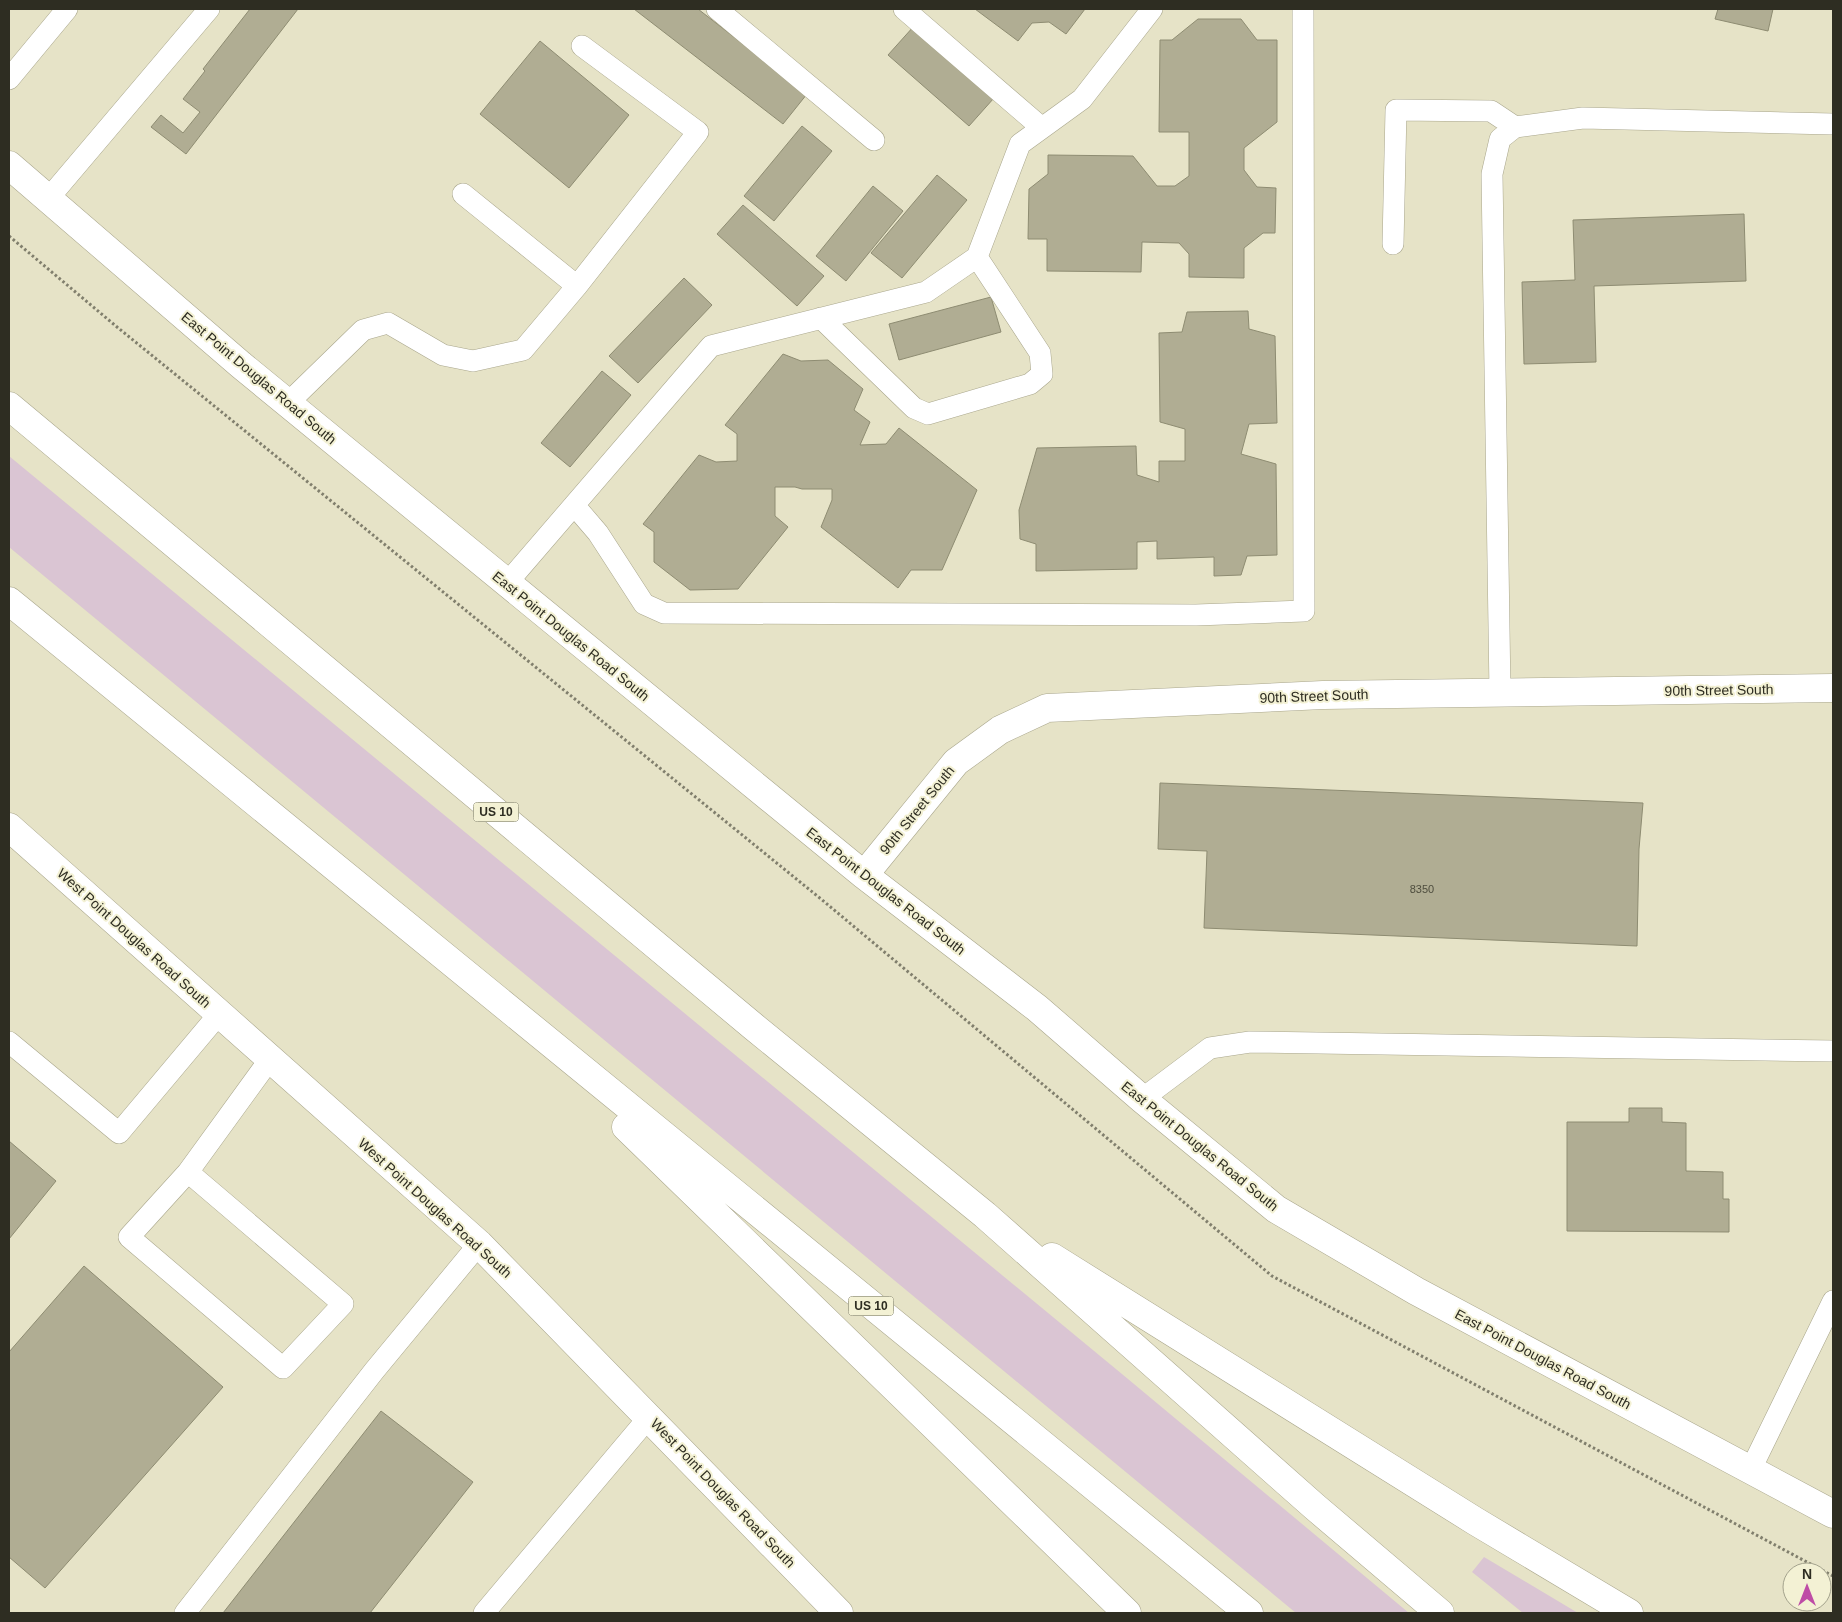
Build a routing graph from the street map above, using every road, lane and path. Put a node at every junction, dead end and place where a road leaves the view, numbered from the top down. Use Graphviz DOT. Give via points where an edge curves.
graph roads {
  1 [pos="67,9"];
  2 [pos="209,9"];
  3 [pos="716,9"];
  4 [pos="904,9"];
  5 [pos="1152,9"];
  6 [pos="1304,9"];
  7 [pos="582,46"];
  8 [pos="9,79"];
  9 [pos="1833,124"];
  10 [pos="1515,127"];
  11 [pos="1042,128"];
  12 [pos="874,140"];
  13 [pos="9,165"];
  14 [pos="463,194"];
  15 [pos="48,199"];
  16 [pos="1393,244"];
  17 [pos="977,257"];
  18 [pos="577,286"];
  19 [pos="821,318"];
  20 [pos="288,402"];
  21 [pos="9,406"];
  22 [pos="574,505"];
  23 [pos="507,583"];
  24 [pos="9,601"];
  25 [pos="1833,688"];
  26 [pos="1500,692"];
  27 [pos="9,827"];
  28 [pos="864,875"];
  29 [pos="494,999"];
  30 [pos="219,1014"];
  31 [pos="9,1042"];
  32 [pos="1833,1051"];
  33 [pos="270,1059"];
  34 [pos="1142,1099"];
  35 [pos="188,1172"];
  36 [pos="985,1215"];
  37 [pos="479,1244"];
  38 [pos="1833,1301"];
  39 [pos="649,1417"];
  40 [pos="1751,1470"];
  41 [pos="1833,1514"];
  42 [pos="185,1613"];
  43 [pos="484,1613"];
  44 [pos="839,1613"];
  45 [pos="1127,1613"];
  46 [pos="1249,1613"];
  47 [pos="1440,1613"];
  48 [pos="1629,1613"];
  1 -- 8 [label="lane"];
  2 -- 15 [label="lane"];
  3 -- 12 [label="lane"];
  4 -- 11 [label="lane"];
  5 -- 11 [label="lane" via="1082,99"];
  6 -- 22 [label="lane" via="1304,611 1196,615 664,614 644,604 598,533"];
  7 -- 18 [label="lane" via="698,132"];
  9 -- 10 [label="lane" via="1583,118"];
  10 -- 16 [label="lane" via="1491,111 1396,110"];
  10 -- 26 [label="lane" via="1500,139 1492,174"];
  11 -- 17 [label="lane" via="1020,144"];
  13 -- 15 [label="main road, East Point Douglas Road South"];
  14 -- 18 [label="lane"];
  15 -- 20 [label="main road, East Point Douglas Road South"];
  17 -- 19 [label="lane" via="926,292"];
  17 -- 19 [label="lane" via="1040,353 1042,374 1030,384 928,414 914,408"];
  18 -- 20 [label="lane" via="523,350 473,361 443,355 388,323 363,330"];
  19 -- 22 [label="lane" via="711,346"];
  20 -- 23 [label="main road, East Point Douglas Road South"];
  21 -- 36 [label="main road, US 10" via="746,1021"];
  22 -- 23 [label="lane"];
  23 -- 28 [label="main road, East Point Douglas Road South"];
  24 -- 29 [label="main road, US 10"];
  25 -- 26 [label="main road, 90th Street South"];
  26 -- 28 [label="main road, 90th Street South" via="1323,695 1047,708 1000,730 956,762"];
  27 -- 30 [label="main road, West Point Douglas Road South"];
  28 -- 34 [label="main road, East Point Douglas Road South" via="1037,1008"];
  29 -- 45 [label="main road"];
  29 -- 46 [label="main road, US 10"];
  30 -- 31 [label="lane" via="119,1132"];
  30 -- 33 [label="main road, West Point Douglas Road South"];
  32 -- 34 [label="lane" via="1250,1042 1210,1048"];
  33 -- 35 [label="lane"];
  33 -- 37 [label="main road, West Point Douglas Road South"];
  34 -- 40 [label="main road, East Point Douglas Road South" via="1276,1209 1416,1291"];
  35 -- 35 [label="lane" via="343,1304 283,1368 129,1237"];
  36 -- 47 [label="main road, US 10" via="1315,1507"];
  36 -- 48 [label="main road" via="1474,1521"];
  37 -- 39 [label="main road, West Point Douglas Road South"];
  37 -- 42 [label="lane" via="374,1371"];
  38 -- 40 [label="lane"];
  39 -- 43 [label="lane"];
  39 -- 44 [label="main road, West Point Douglas Road South"];
  40 -- 41 [label="main road, East Point Douglas Road South"];
}
